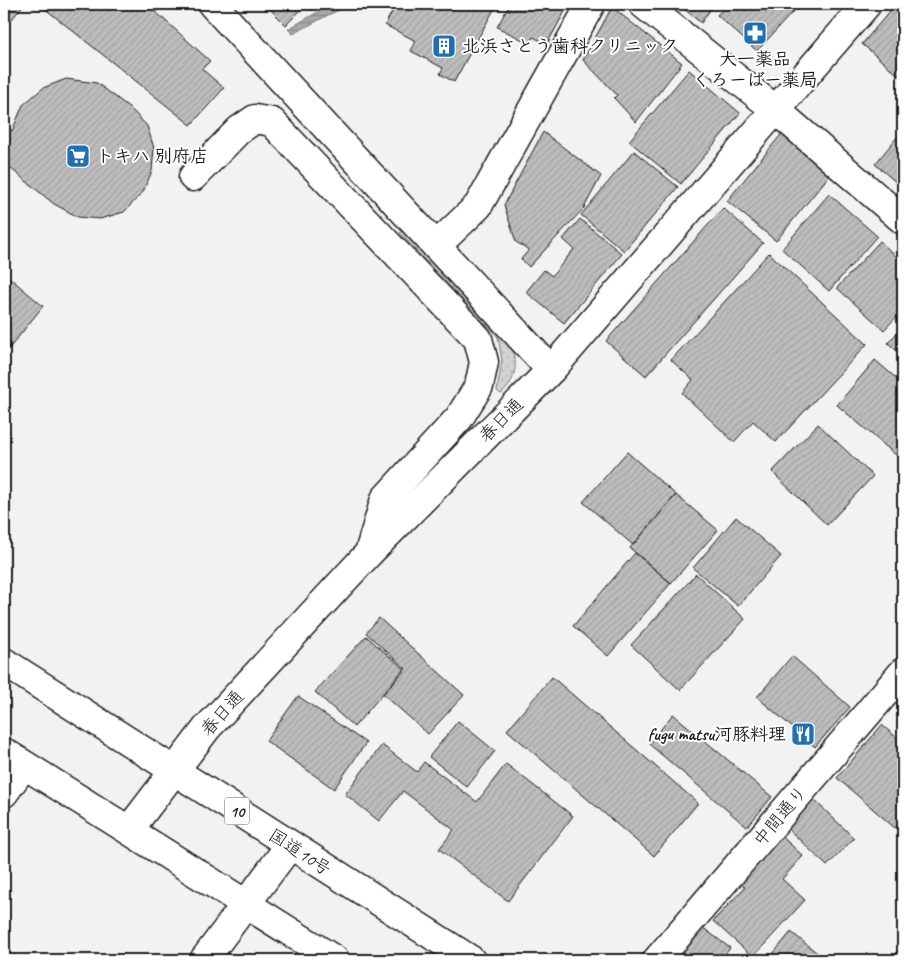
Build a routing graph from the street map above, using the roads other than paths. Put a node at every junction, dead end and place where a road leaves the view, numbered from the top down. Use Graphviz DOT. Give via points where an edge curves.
graph roads {
  1 [pos="212,4"];
  2 [pos="591,4"];
  3 [pos="644,4"];
  4 [pos="868,4"];
  5 [pos="776,110"];
  6 [pos="193,177"];
  7 [pos="903,220"];
  8 [pos="436,246"];
  9 [pos="551,370"];
  10 [pos="369,553"];
  11 [pos="4,662"];
  12 [pos="903,672"];
  13 [pos="14,758"];
  14 [pos="174,771"];
  15 [pos="4,793"];
  16 [pos="129,830"];
  17 [pos="290,845"];
  18 [pos="245,903"];
  19 [pos="204,960"];
  20 [pos="334,960"];
  21 [pos="471,960"];
  22 [pos="657,960"];
  1 -- 8 [label="main road"];
  2 -- 8 [label="main road" via="478,206"];
  3 -- 5 [label="main road"];
  4 -- 5 [label="main road, 春日通"];
  5 -- 7 [label="main road"];
  5 -- 9 [label="main road, 春日通"];
  6 -- 10 [label="main road" via="239,130 255,119 272,122 478,339 484,362 479,386 459,418 385,499"];
  8 -- 9 [label="main road"];
  9 -- 10 [label="main road, 春日通"];
  10 -- 14 [label="main road, 春日通" via="207,728"];
  11 -- 14 [label="main road, 国道10号 / 10"];
  12 -- 22 [label="main road, 中間通り"];
  13 -- 15 [label="main road"];
  13 -- 16 [label="main road"];
  14 -- 16 [label="main road, 春日通"];
  14 -- 17 [label="main road, 国道10号 / 10"];
  16 -- 18 [label="main road"];
  17 -- 18 [label="main road"];
  17 -- 21 [label="main road, 国道10号 / 10"];
  18 -- 19 [label="main road"];
  18 -- 20 [label="main road"];
}
